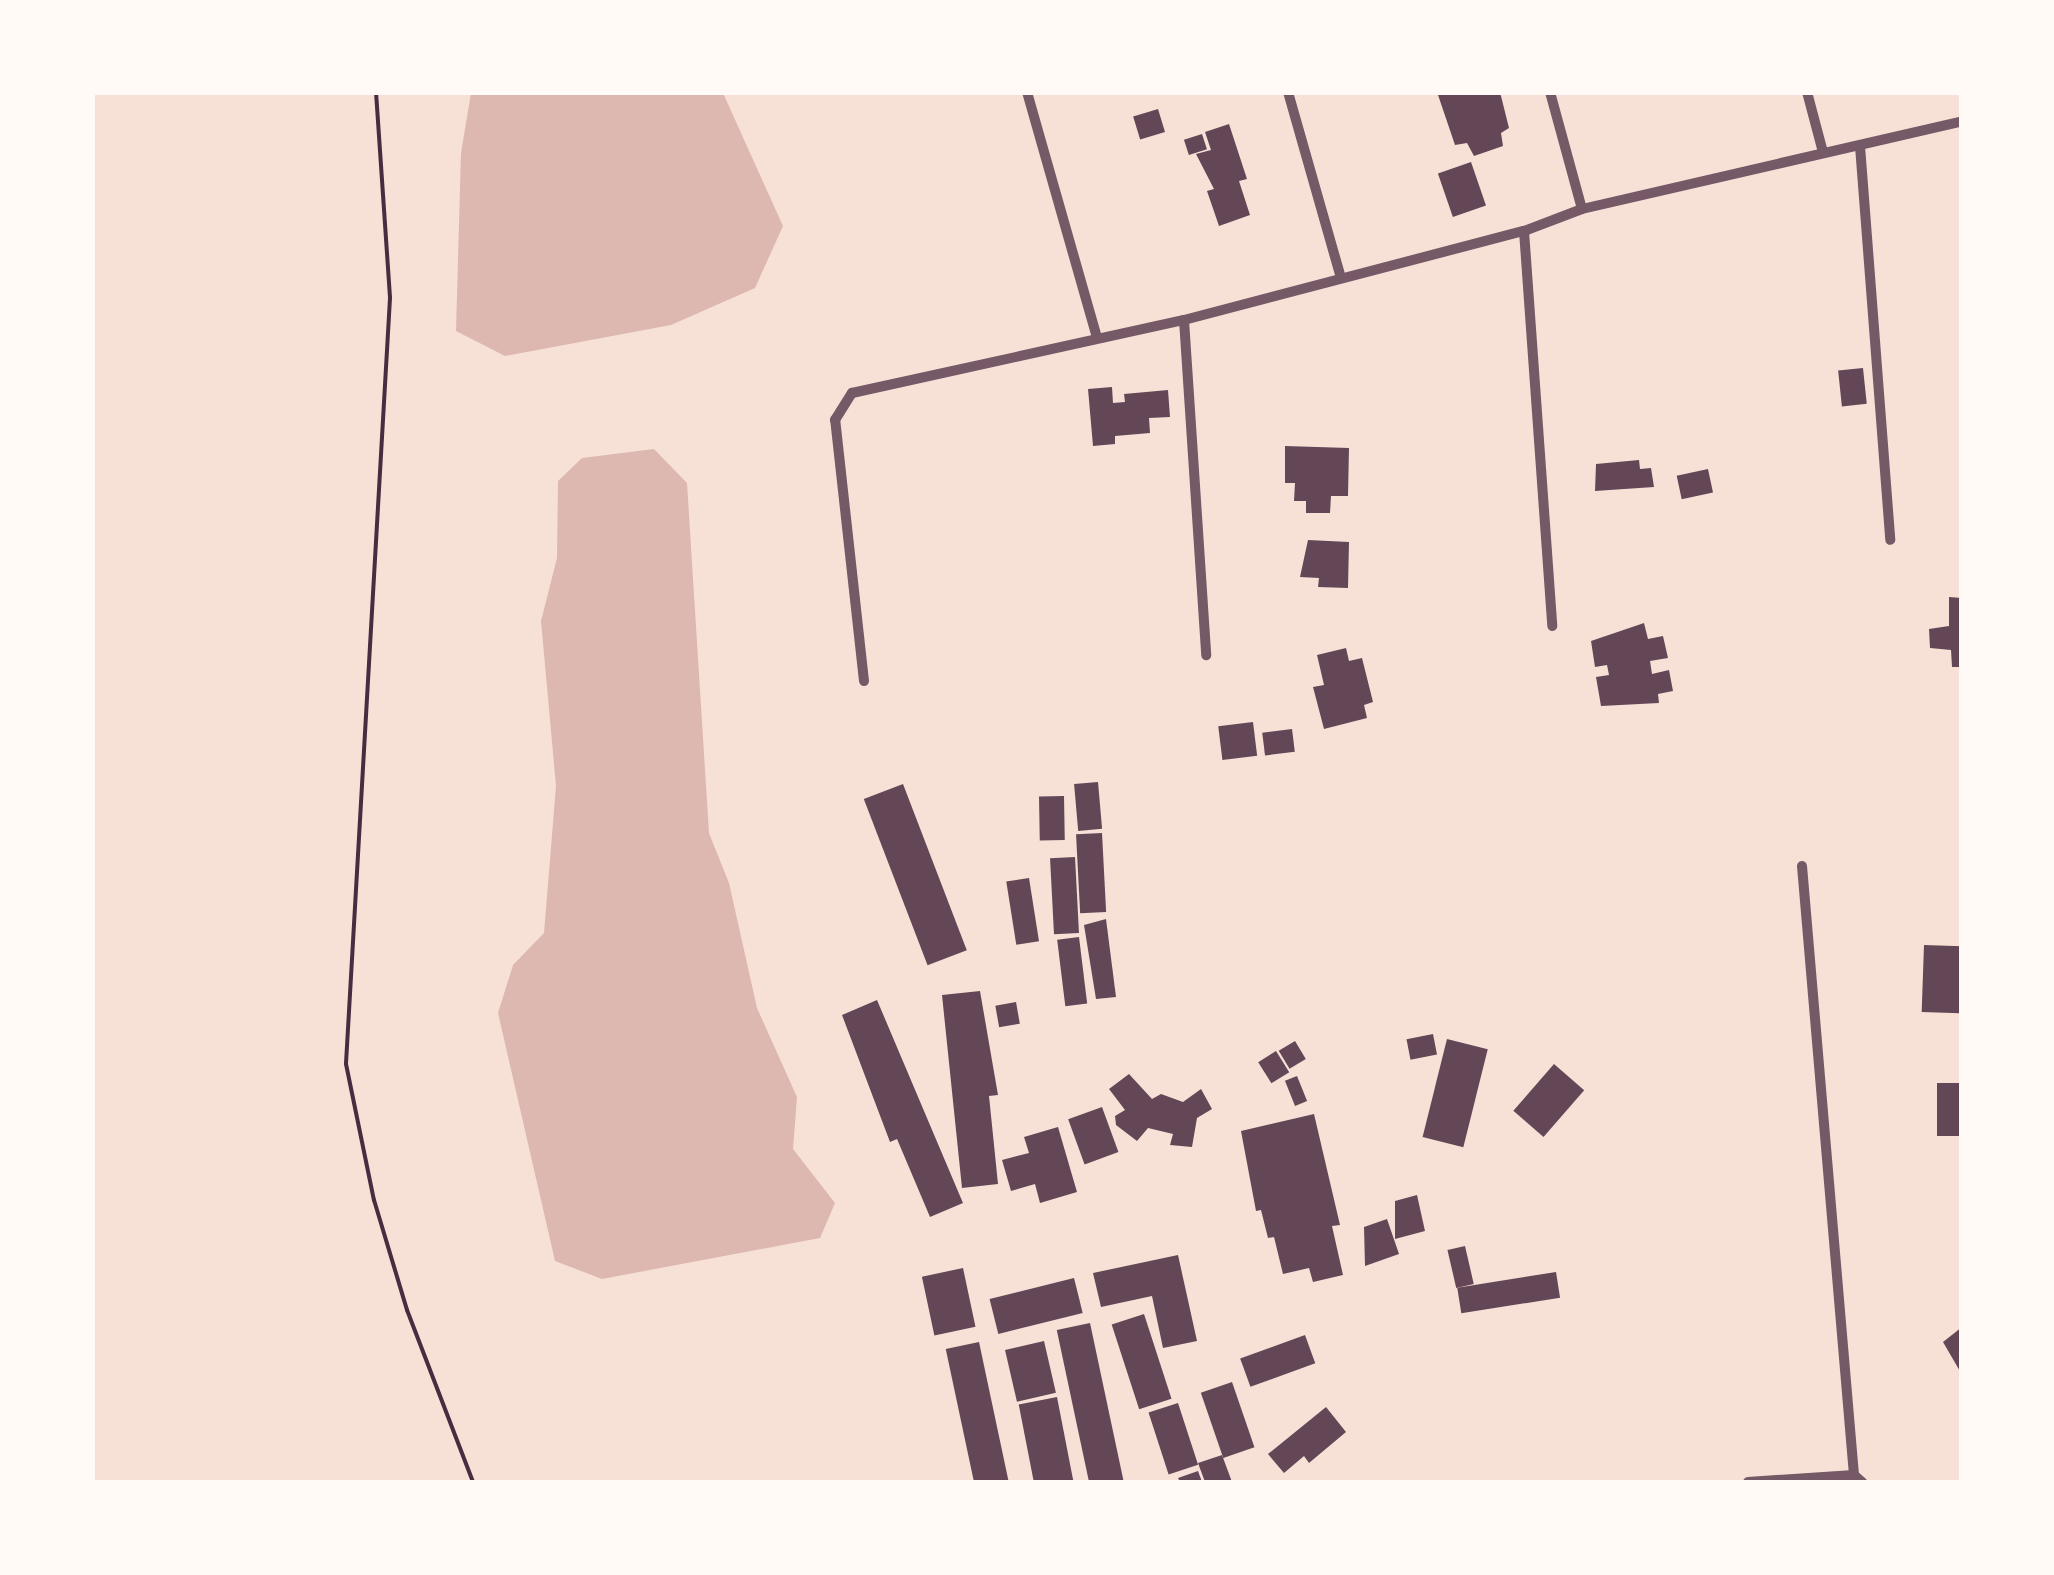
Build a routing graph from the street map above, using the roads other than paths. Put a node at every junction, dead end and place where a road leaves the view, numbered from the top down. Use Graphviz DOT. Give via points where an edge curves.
graph roads {
  1 [pos="1027,92"];
  2 [pos="1288,92"];
  3 [pos="1550,92"];
  4 [pos="1807,92"];
  5 [pos="1962,121"];
  6 [pos="1860,146"];
  7 [pos="1823,152"];
  8 [pos="1582,209"];
  9 [pos="1524,231"];
  10 [pos="1340,274"];
  11 [pos="1184,320"];
  12 [pos="1097,338"];
  13 [pos="1890,540"];
  14 [pos="1552,626"];
  15 [pos="1206,655"];
  16 [pos="864,681"];
  17 [pos="1802,866"];
  18 [pos="1858,1479"];
  19 [pos="1748,1482"];
  1 -- 12 [label="street"];
  2 -- 10 [label="street"];
  3 -- 8 [label="street"];
  4 -- 7 [label="street"];
  5 -- 6 [label="street"];
  6 -- 7 [label="street"];
  6 -- 13 [label="street"];
  7 -- 8 [label="street"];
  8 -- 9 [label="street"];
  9 -- 10 [label="street"];
  9 -- 14 [label="street"];
  10 -- 11 [label="street"];
  11 -- 12 [label="street"];
  11 -- 15 [label="street"];
  12 -- 16 [label="street" via="871,387 840,404 836,448"];
  17 -- 18 [label="street"];
  18 -- 19 [label="street"];
}
